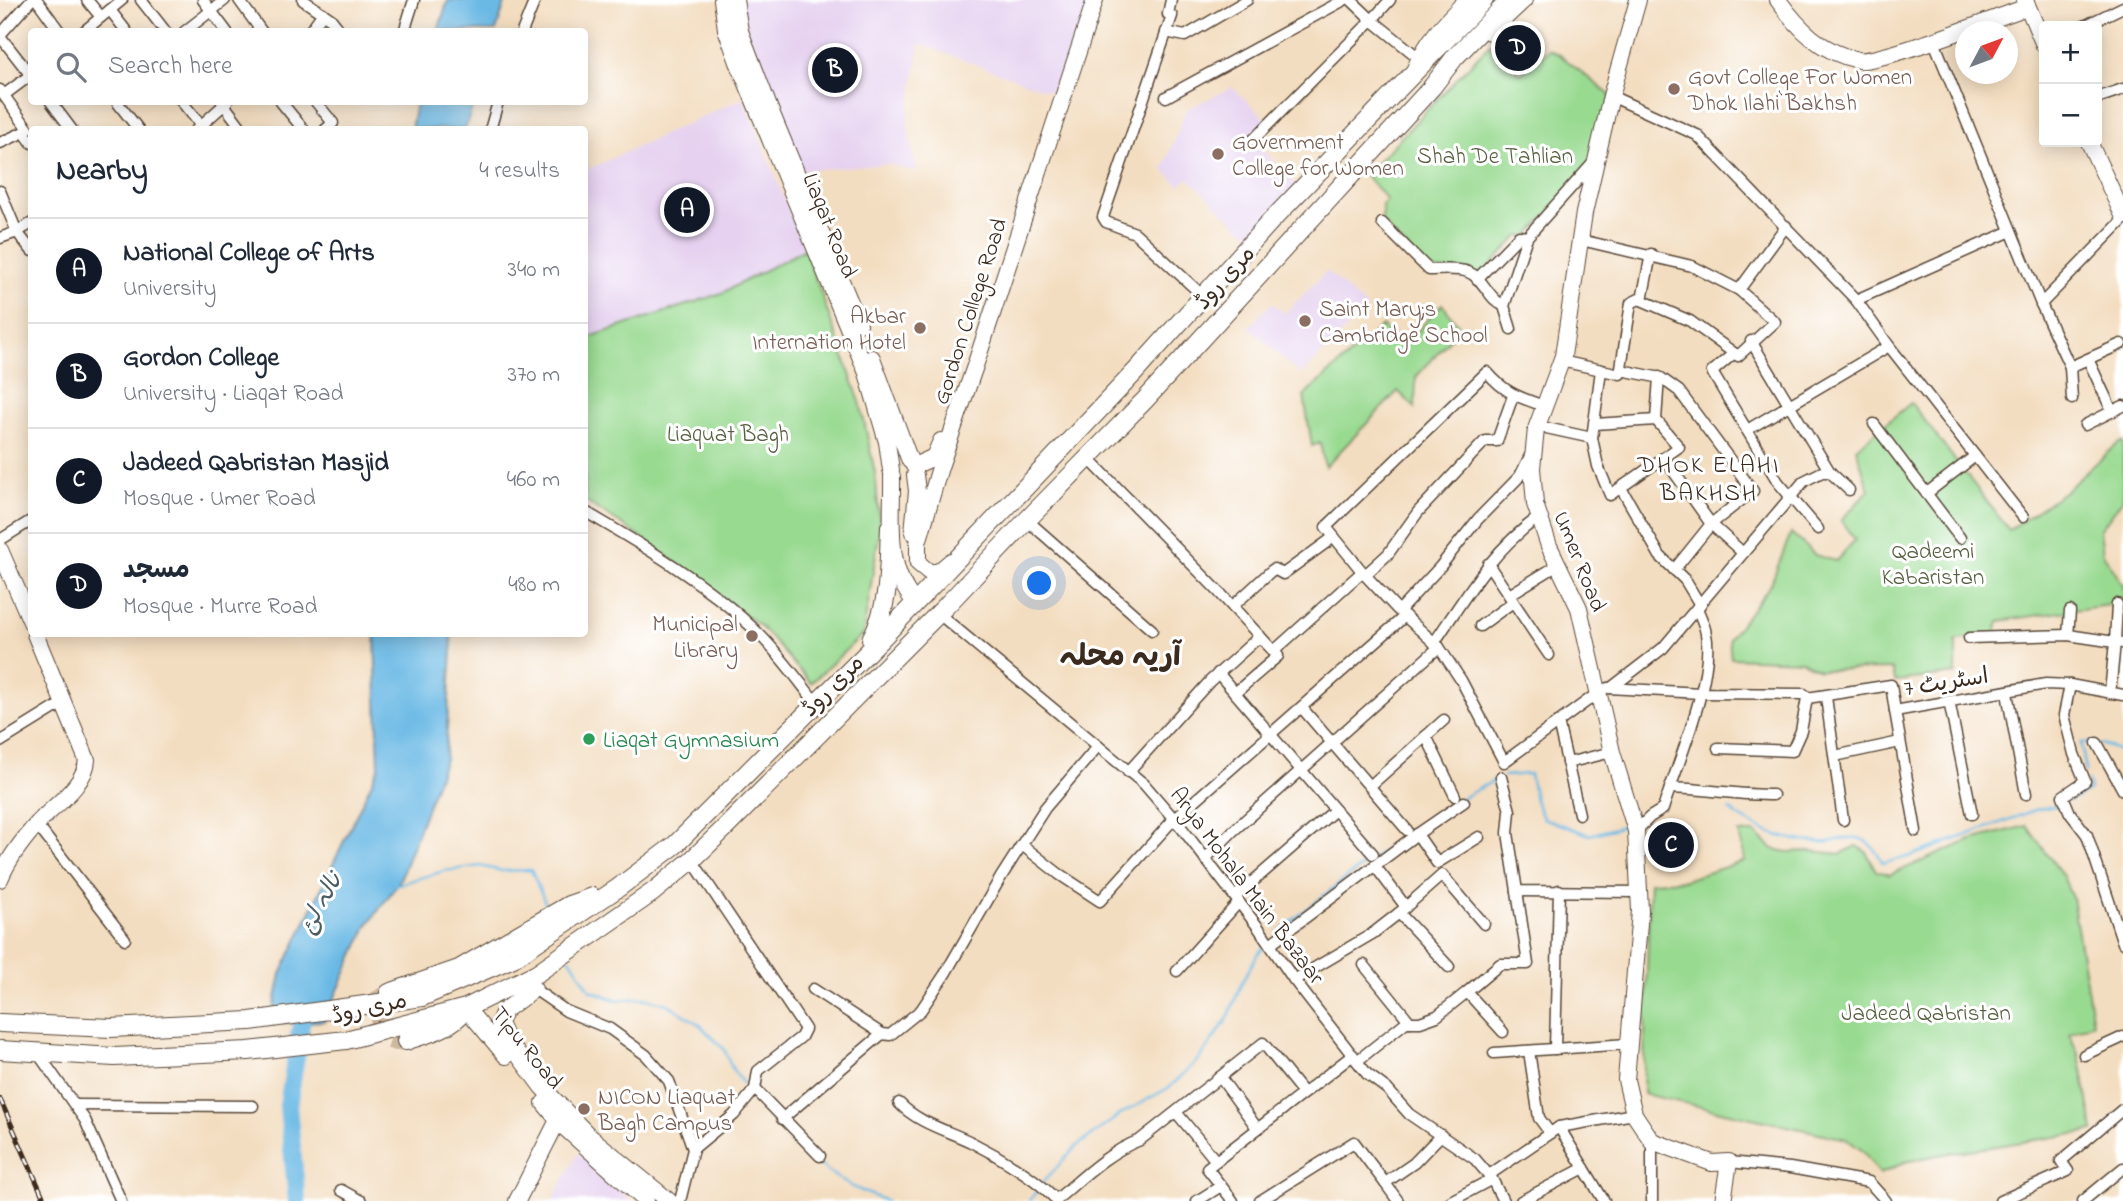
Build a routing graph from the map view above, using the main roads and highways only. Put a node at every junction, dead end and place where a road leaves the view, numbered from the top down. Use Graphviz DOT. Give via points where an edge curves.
graph roads {
  1 [pos="1484,0"];
  2 [pos="1510,0"];
  3 [pos="1270,222"];
  4 [pos="1290,242"];
  5 [pos="890,527"];
  6 [pos="859,661"];
  7 [pos="539,931"];
  8 [pos="557,966"];
  9 [pos="534,989"];
  10 [pos="389,993"];
  11 [pos="466,1008"];
  12 [pos="1,1020"];
  13 [pos="193,1024"];
  14 [pos="406,1041"];
  15 [pos="4,1050"];
  16 [pos="196,1053"];
  1 -- 3 [label="main road, مری روڈ"];
  2 -- 4 [label="main road, مری روڈ"];
  3 -- 4 [label="main road"];
  3 -- 6 [label="main road, مری روڈ" via="1135,372"];
  4 -- 8 [label="main road, مری روڈ" via="1089,459 692,860"];
  5 -- 6 [label="main road" via="885,606"];
  6 -- 7 [label="main road, مری روڈ" via="676,845 618,888"];
  7 -- 10 [label="main road" via="459,969"];
  7 -- 13 [label="main road, مری روڈ" via="513,958 422,997 250,1021"];
  8 -- 9 [label="main road"];
  8 -- 11 [label="main road, مری روڈ"];
  11 -- 14 [label="main road" via="454,1022"];
  11 -- 16 [label="main road, مری روڈ" via="346,1040"];
  12 -- 13 [label="main road, مری روڈ" via="111,1028"];
  13 -- 16 [label="main road"];
  15 -- 16 [label="main road, مری روڈ" via="114,1057"];
}
